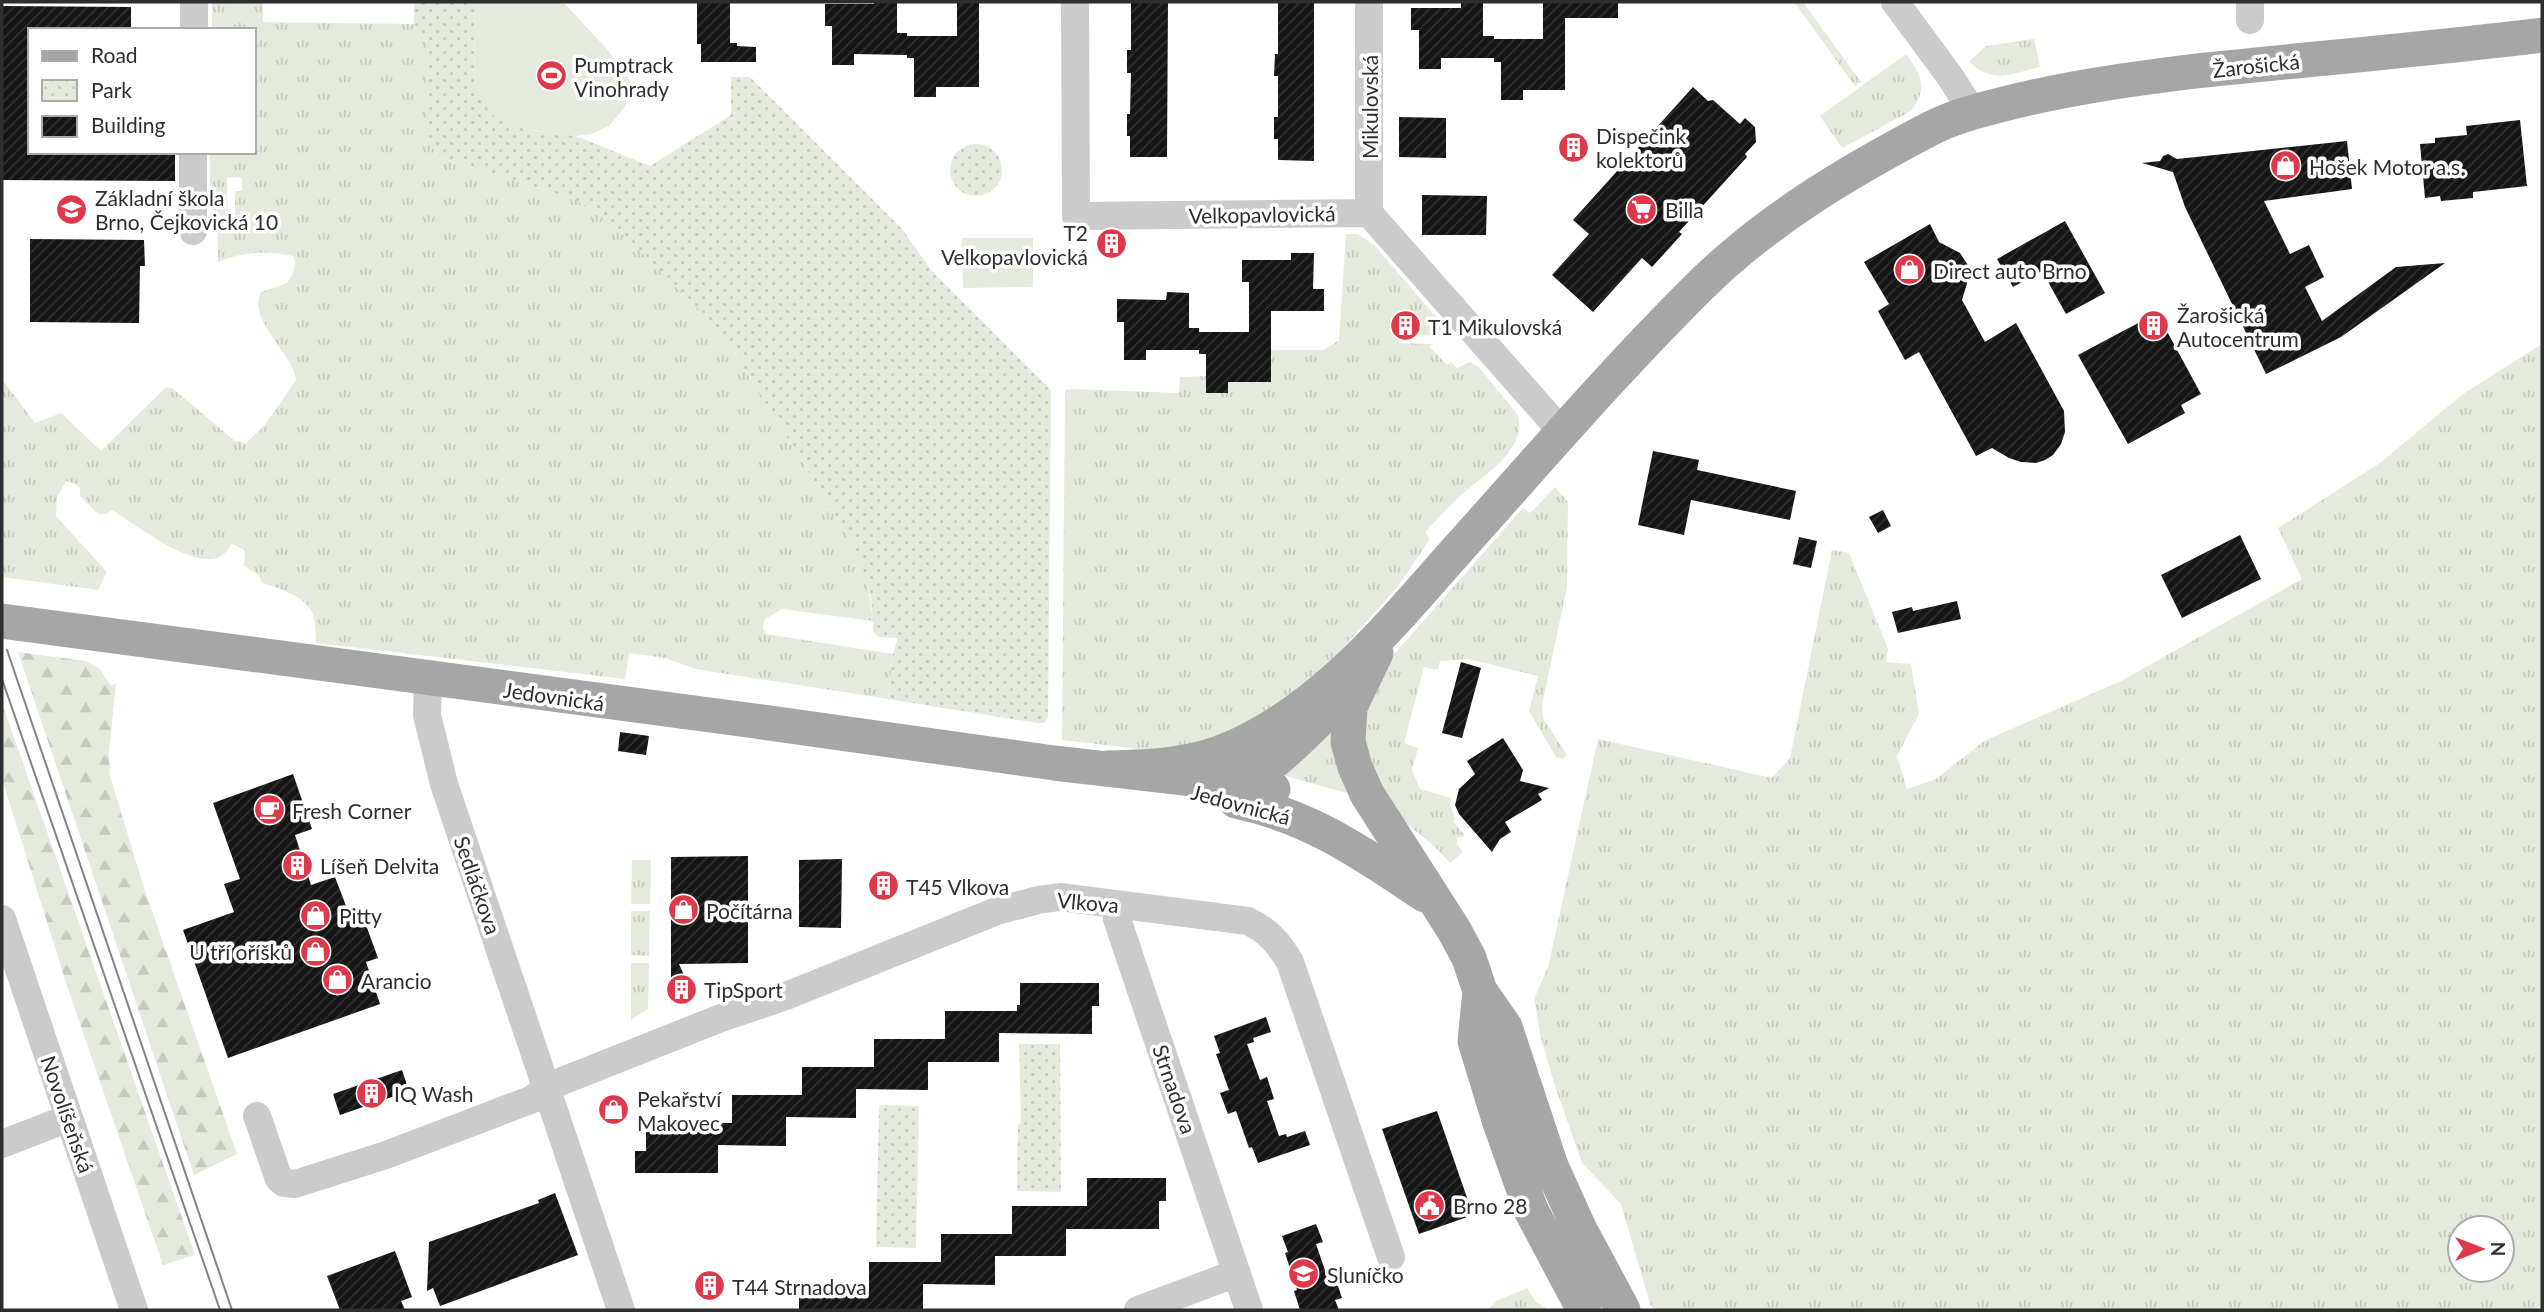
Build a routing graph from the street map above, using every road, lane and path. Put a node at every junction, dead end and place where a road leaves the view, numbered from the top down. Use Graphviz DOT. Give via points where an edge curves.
graph roads {
  1 [pos="194,2"];
  2 [pos="1075,2"];
  3 [pos="1369,2"];
  4 [pos="1895,2"];
  5 [pos="194,28"];
  6 [pos="2542,35"];
  7 [pos="1973,112"];
  8 [pos="193,154"];
  9 [pos="1369,213"];
  10 [pos="192,231"];
  11 [pos="1563,433"];
  12 [pos="2,621"];
  13 [pos="1386,631"];
  14 [pos="428,679"];
  15 [pos="1287,719"];
  16 [pos="1107,768"];
  17 [pos="1246,781"];
  18 [pos="1437,903"];
  19 [pos="1115,904"];
  20 [pos="2,919"];
  21 [pos="1480,991"];
  22 [pos="547,1087"];
  23 [pos="257,1116"];
  24 [pos="69,1118"];
  25 [pos="2,1144"];
  26 [pos="1391,1257"];
  27 [pos="1237,1273"];
  28 [pos="134,1310"];
  29 [pos="621,1310"];
  30 [pos="1138,1310"];
  31 [pos="1250,1310"];
  32 [pos="1584,1310"];
  33 [pos="1623,1310"];
  1 -- 5 [label="street"];
  2 -- 9 [label="street, Velkopavlovická" via="1076,216"];
  3 -- 9 [label="street, Mikulovská"];
  4 -- 7 [label="street"];
  6 -- 7 [label="main road, Žarošická" via="2128,80 2033,96"];
  7 -- 11 [label="main road, Žarošická" via="1901,145 1812,197 1746,244 1669,318"];
  8 -- 10 [label="street"];
  9 -- 11 [label="street"];
  11 -- 13 [label="main road, Žarošická"];
  12 -- 14 [label="main road, Jedovnická"];
  13 -- 15 [label="main road"];
  13 -- 17 [label="main road" via="1336,703"];
  13 -- 18 [label="main road, Jedovnická" via="1350,707 1348,742 1367,794"];
  14 -- 16 [label="main road, Jedovnická"];
  14 -- 22 [label="street, Sedláčkova" via="427,715 442,777"];
  15 -- 16 [label="main road" via="1215,754 1185,762"];
  15 -- 17 [label="main road, Jedovnická" via="1259,751"];
  16 -- 17 [label="main road, Jedovnická"];
  16 -- 18 [label="main road, Jedovnická" via="1297,818 1342,840"];
  17 -- 18 [label="main road, Jedovnická" via="1332,815 1376,841"];
  18 -- 21 [label="main road, Jedovnická" via="1469,958"];
  19 -- 22 [label="street, Vlkova" via="1060,897 997,911"];
  19 -- 26 [label="street, Vlkova" via="1248,921 1279,943 1290,962"];
  19 -- 27 [label="street, Strnadova"];
  20 -- 24 [label="street, Novolíšeňská"];
  21 -- 32 [label="main road, Jedovnická" via="1475,1041 1500,1123 1531,1210"];
  21 -- 33 [label="main road, Jedovnická" via="1505,1027 1551,1166"];
  22 -- 23 [label="street" via="533,1099 295,1184 279,1179"];
  22 -- 29 [label="street, Sedláčkova"];
  24 -- 25 [label="street"];
  24 -- 28 [label="street, Novolíšeňská"];
  27 -- 30 [label="street"];
  27 -- 31 [label="street, Strnadova"];
}
